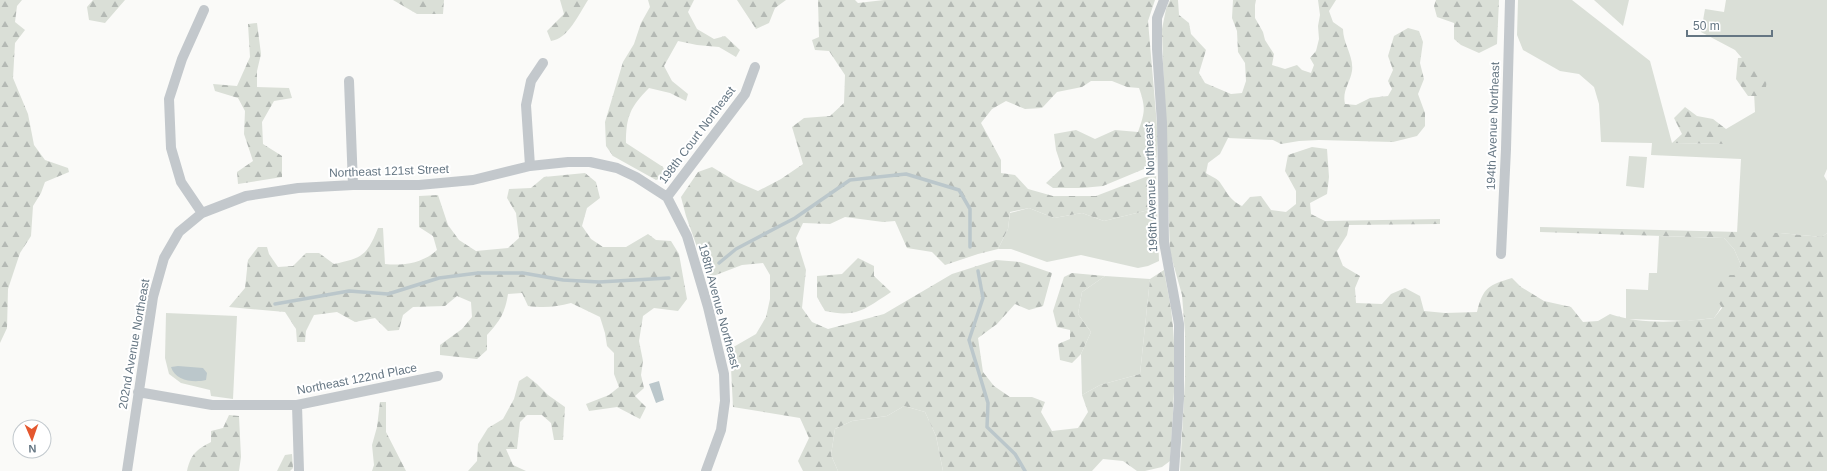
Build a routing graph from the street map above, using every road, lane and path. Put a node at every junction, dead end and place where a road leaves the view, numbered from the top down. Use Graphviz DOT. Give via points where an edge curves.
graph roads {
  1 [pos="1164,0"];
  2 [pos="1510,0"];
  3 [pos="204,10"];
  4 [pos="543,63"];
  5 [pos="755,67"];
  6 [pos="349,81"];
  7 [pos="530,166"];
  8 [pos="353,185"];
  9 [pos="668,197"];
  10 [pos="202,213"];
  11 [pos="1502,254"];
  12 [pos="438,376"];
  13 [pos="138,392"];
  14 [pos="297,405"];
  15 [pos="128,471"];
  16 [pos="299,471"];
  17 [pos="706,471"];
  18 [pos="1174,471"];
  1 -- 18 [label="street, 196th Avenue Northeast" via="1157,18 1164,242 1179,324 1179,400"];
  2 -- 11 [label="street, 194th Avenue Northeast"];
  3 -- 10 [label="street" via="182,58 169,99 171,148 182,182"];
  4 -- 7 [label="street" via="531,81 526,105"];
  5 -- 9 [label="street, 198th Court Northeast" via="745,94"];
  6 -- 8 [label="street"];
  7 -- 8 [label="street, Northeast 121st Street" via="473,180 419,186"];
  7 -- 9 [label="street, Northeast 121st Street" via="590,162 617,168"];
  8 -- 10 [label="street, Northeast 121st Street" via="298,188 246,196"];
  9 -- 17 [label="street, 198th Avenue Northeast" via="687,236 724,374 725,401 721,430"];
  10 -- 13 [label="street, 202nd Avenue Northeast" via="179,232 164,258 153,298"];
  12 -- 14 [label="street, Northeast 122nd Place"];
  13 -- 14 [label="street, Northeast 122nd Place" via="212,405"];
  13 -- 15 [label="street, 202nd Avenue Northeast"];
  14 -- 16 [label="street"];
}
